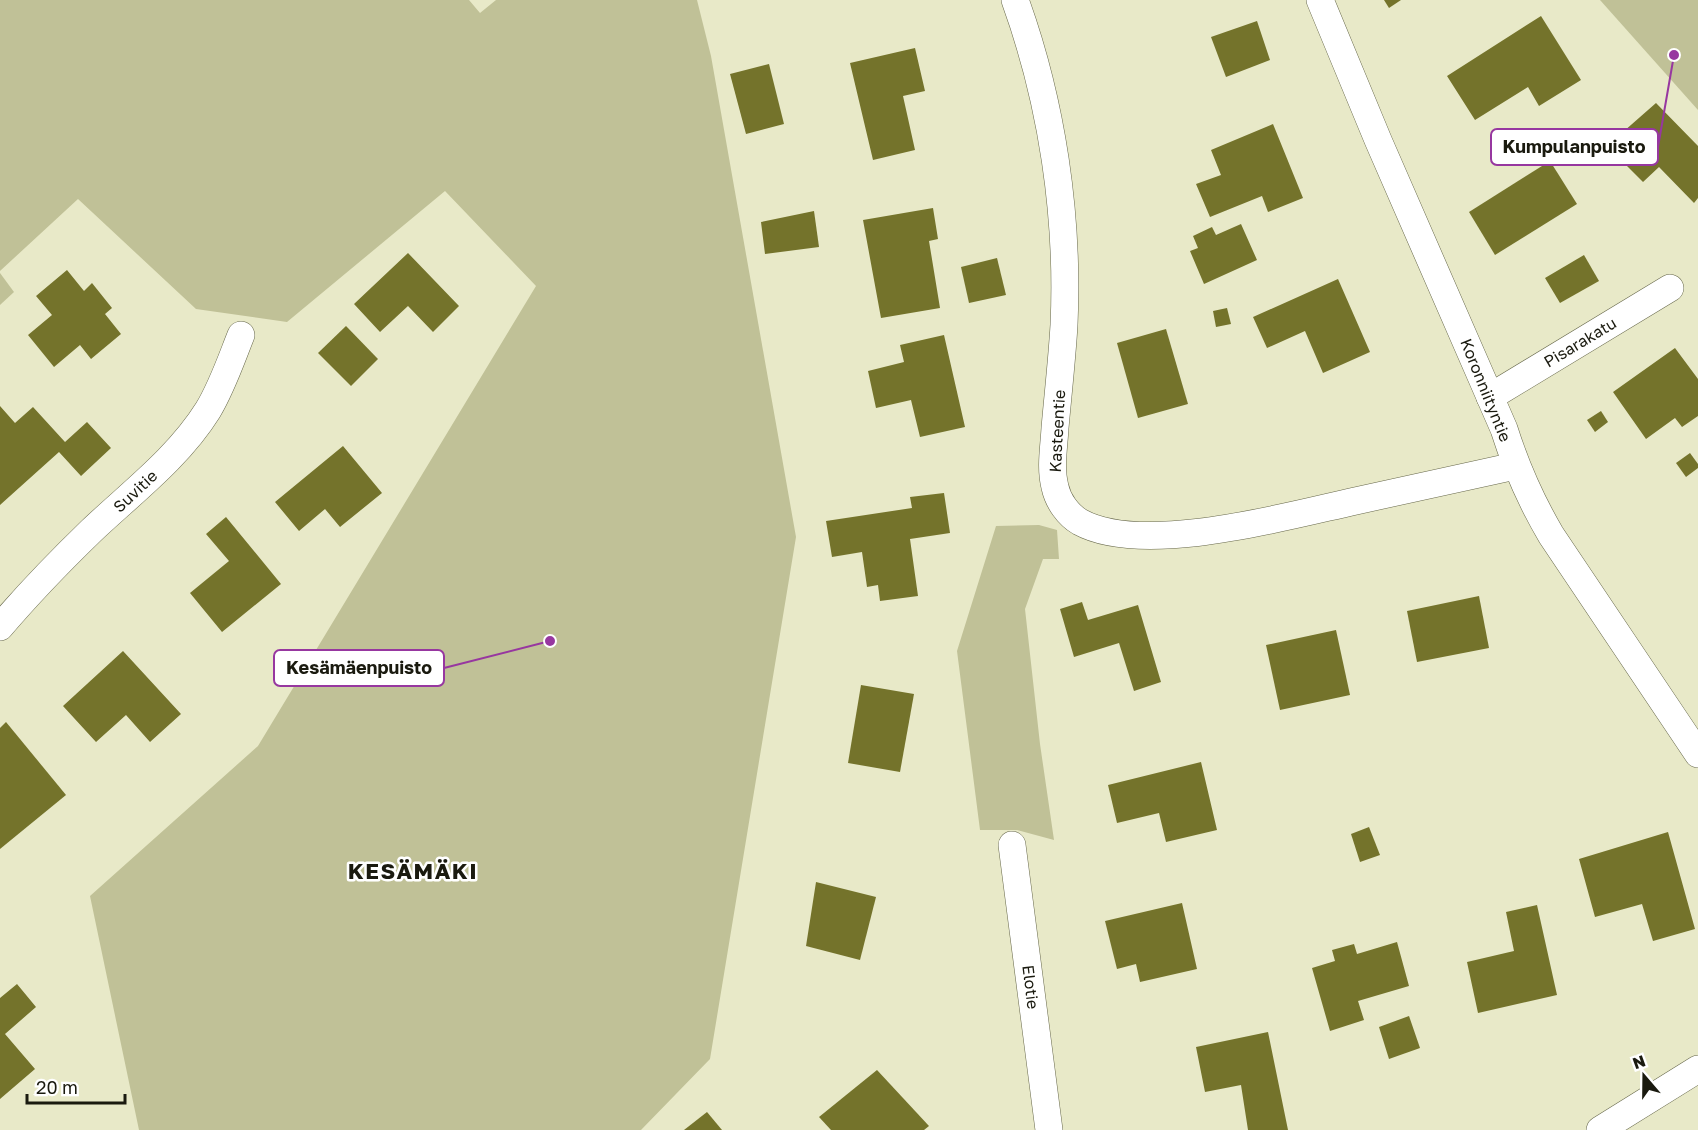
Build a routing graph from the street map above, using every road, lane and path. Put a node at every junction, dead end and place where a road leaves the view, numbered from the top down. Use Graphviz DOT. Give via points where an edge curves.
graph roads {
  1 [pos="1015,0"];
  2 [pos="1320,0"];
  3 [pos="1670,288"];
  4 [pos="241,335"];
  5 [pos="1490,397"];
  6 [pos="1515,466"];
  7 [pos="0,627"];
  8 [pos="1698,754"];
  9 [pos="1012,845"];
  10 [pos="1698,1069"];
  11 [pos="1050,1130"];
  12 [pos="1600,1130"];
  1 -- 6 [label="street, Kasteentie" via="1040,88 1063,213 1064,325 1052,463 1055,488 1064,508 1079,521 1099,529 1168,535 1222,529"];
  2 -- 5 [label="street, Koronniityntie"];
  3 -- 5 [label="street, Pisarakatu"];
  4 -- 7 [label="street, Suvitie" via="207,410 186,439 158,471 40,581"];
  5 -- 6 [label="street, Koronniityntie"];
  6 -- 8 [label="street, Koronniityntie" via="1551,535"];
  9 -- 11 [label="street, Elotie"];
  10 -- 12 [label="street"];
}
